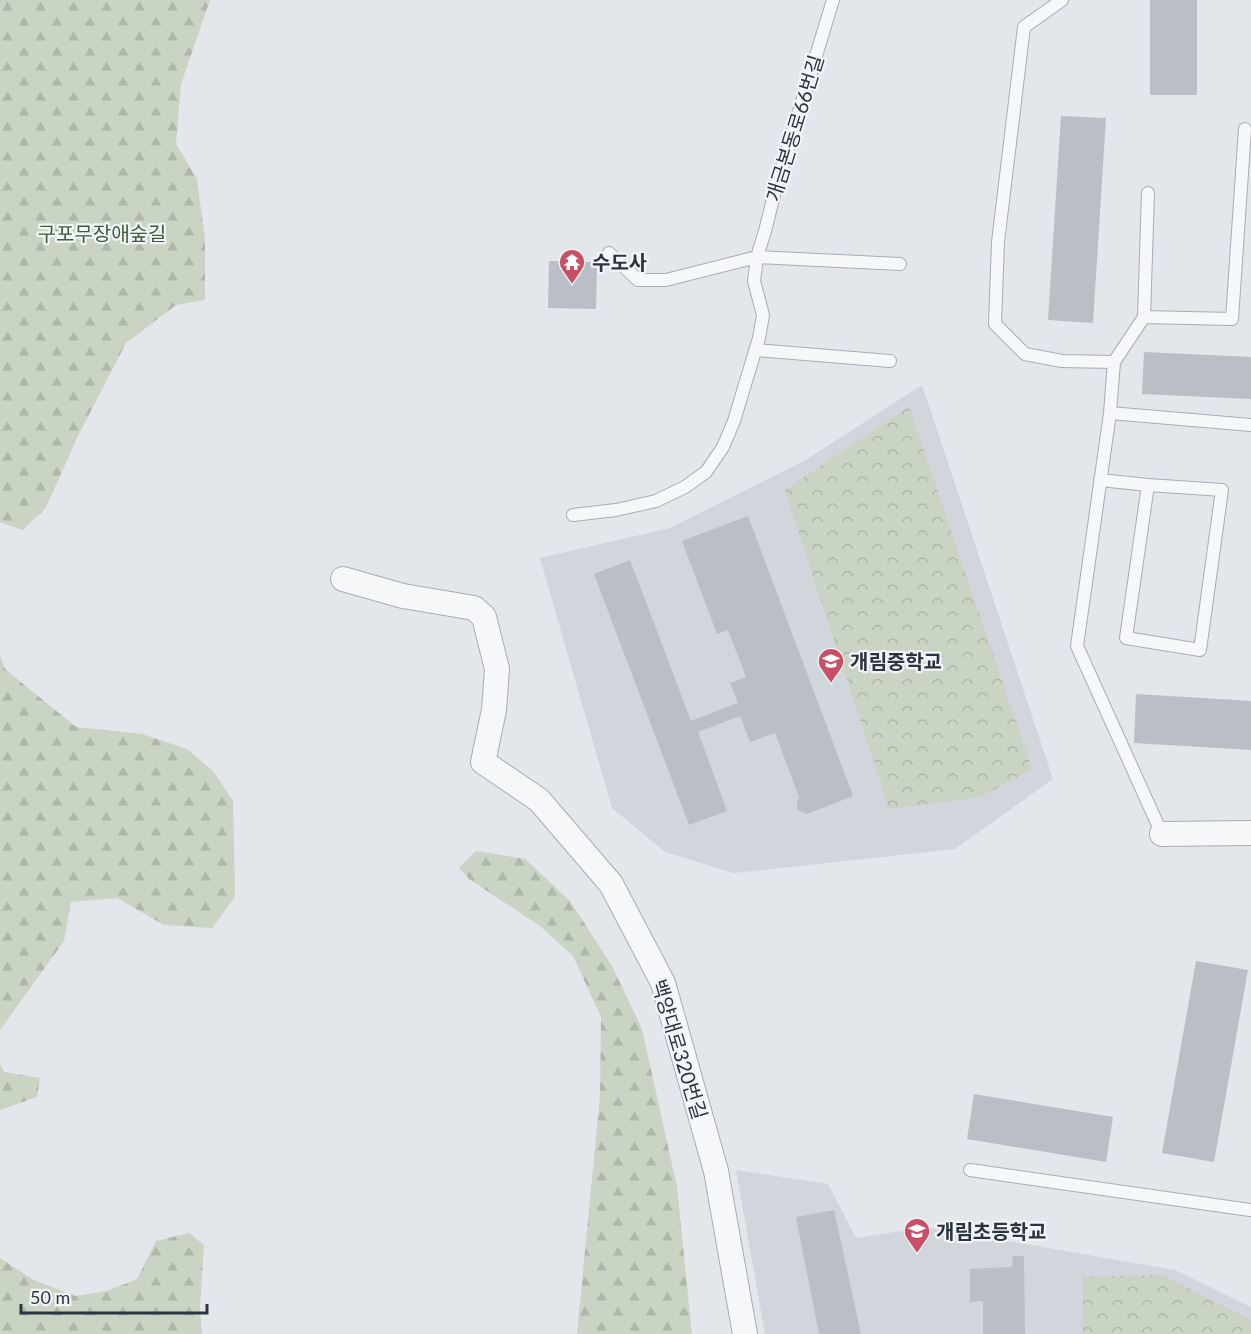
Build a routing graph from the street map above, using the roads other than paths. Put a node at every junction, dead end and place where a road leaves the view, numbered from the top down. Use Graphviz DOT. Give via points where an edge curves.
graph roads {
  1 [pos="833,0"];
  2 [pos="1062,0"];
  3 [pos="1245,129"];
  4 [pos="1148,193"];
  5 [pos="609,254"];
  6 [pos="757,257"];
  7 [pos="900,264"];
  8 [pos="1144,317"];
  9 [pos="755,350"];
  10 [pos="890,361"];
  11 [pos="1114,362"];
  12 [pos="1110,413"];
  13 [pos="1251,425"];
  14 [pos="1100,480"];
  15 [pos="1148,485"];
  16 [pos="573,515"];
  17 [pos="343,579"];
  18 [pos="1251,833"];
  19 [pos="1162,834"];
  20 [pos="970,1170"];
  21 [pos="1251,1208"];
  22 [pos="746,1334"];
  1 -- 6 [label="lane, 개금본동로66번길"];
  2 -- 11 [label="lane" via="1024,27 998,242 995,324 1025,354 1062,361"];
  3 -- 8 [label="lane" via="1232,319"];
  4 -- 8 [label="lane"];
  5 -- 6 [label="lane" via="638,280 666,280"];
  6 -- 7 [label="lane"];
  6 -- 9 [label="lane, 개금본동로66번길" via="754,281 763,315"];
  8 -- 11 [label="lane"];
  9 -- 10 [label="lane"];
  9 -- 16 [label="lane, 개금본동로66번길" via="734,421 706,472 656,501"];
  11 -- 12 [label="lane"];
  12 -- 13 [label="lane"];
  12 -- 14 [label="lane"];
  14 -- 15 [label="lane"];
  14 -- 19 [label="lane" via="1077,646"];
  15 -- 15 [label="lane" via="1222,490 1200,650 1126,638"];
  17 -- 22 [label="street, 백양대로320번길" via="403,596 474,608 484,617 497,669 494,710 483,762 539,800 611,884 663,983 716,1171"];
  18 -- 19 [label="street"];
  20 -- 21 [label="lane"];
}
